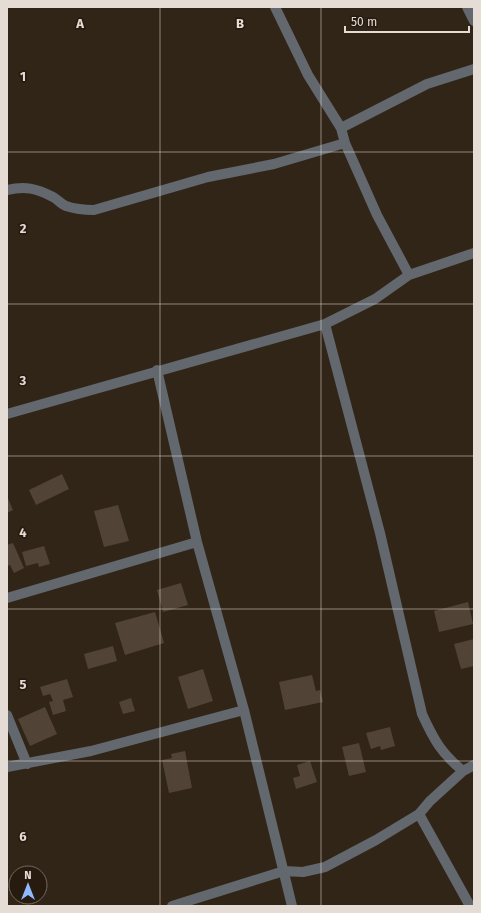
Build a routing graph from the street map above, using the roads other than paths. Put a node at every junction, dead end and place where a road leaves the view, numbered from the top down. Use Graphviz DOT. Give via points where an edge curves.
graph roads {
  1 [pos="275,7"];
  2 [pos="466,7"];
  3 [pos="474,21"];
  4 [pos="474,69"];
  5 [pos="341,128"];
  6 [pos="345,143"];
  7 [pos="7,190"];
  8 [pos="474,253"];
  9 [pos="409,274"];
  10 [pos="325,324"];
  11 [pos="157,370"];
  12 [pos="7,414"];
  13 [pos="197,542"];
  14 [pos="7,598"];
  15 [pos="244,710"];
  16 [pos="7,715"];
  17 [pos="27,764"];
  18 [pos="474,765"];
  19 [pos="7,767"];
  20 [pos="463,771"];
  21 [pos="419,814"];
  22 [pos="284,872"];
  23 [pos="290,905"];
  24 [pos="172,906"];
  25 [pos="470,906"];
  1 -- 5 [label="street" via="308,75"];
  2 -- 3 [label="street"];
  4 -- 5 [label="street" via="427,84"];
  5 -- 6 [label="street"];
  6 -- 7 [label="street" via="274,164 208,177 94,210 65,206 53,197 32,188"];
  6 -- 9 [label="street" via="377,215"];
  8 -- 9 [label="street"];
  9 -- 10 [label="street" via="375,299"];
  10 -- 11 [label="street"];
  10 -- 20 [label="street" via="376,518 422,714 446,757"];
  11 -- 12 [label="street"];
  11 -- 13 [label="street"];
  13 -- 14 [label="street"];
  13 -- 15 [label="street"];
  15 -- 17 [label="street" via="91,751"];
  15 -- 22 [label="street"];
  16 -- 17 [label="street"];
  17 -- 19 [label="street"];
  18 -- 20 [label="street"];
  20 -- 21 [label="street"];
  21 -- 22 [label="street" via="325,867 303,872"];
  21 -- 25 [label="street"];
  22 -- 23 [label="street"];
  22 -- 24 [label="street"];
}
